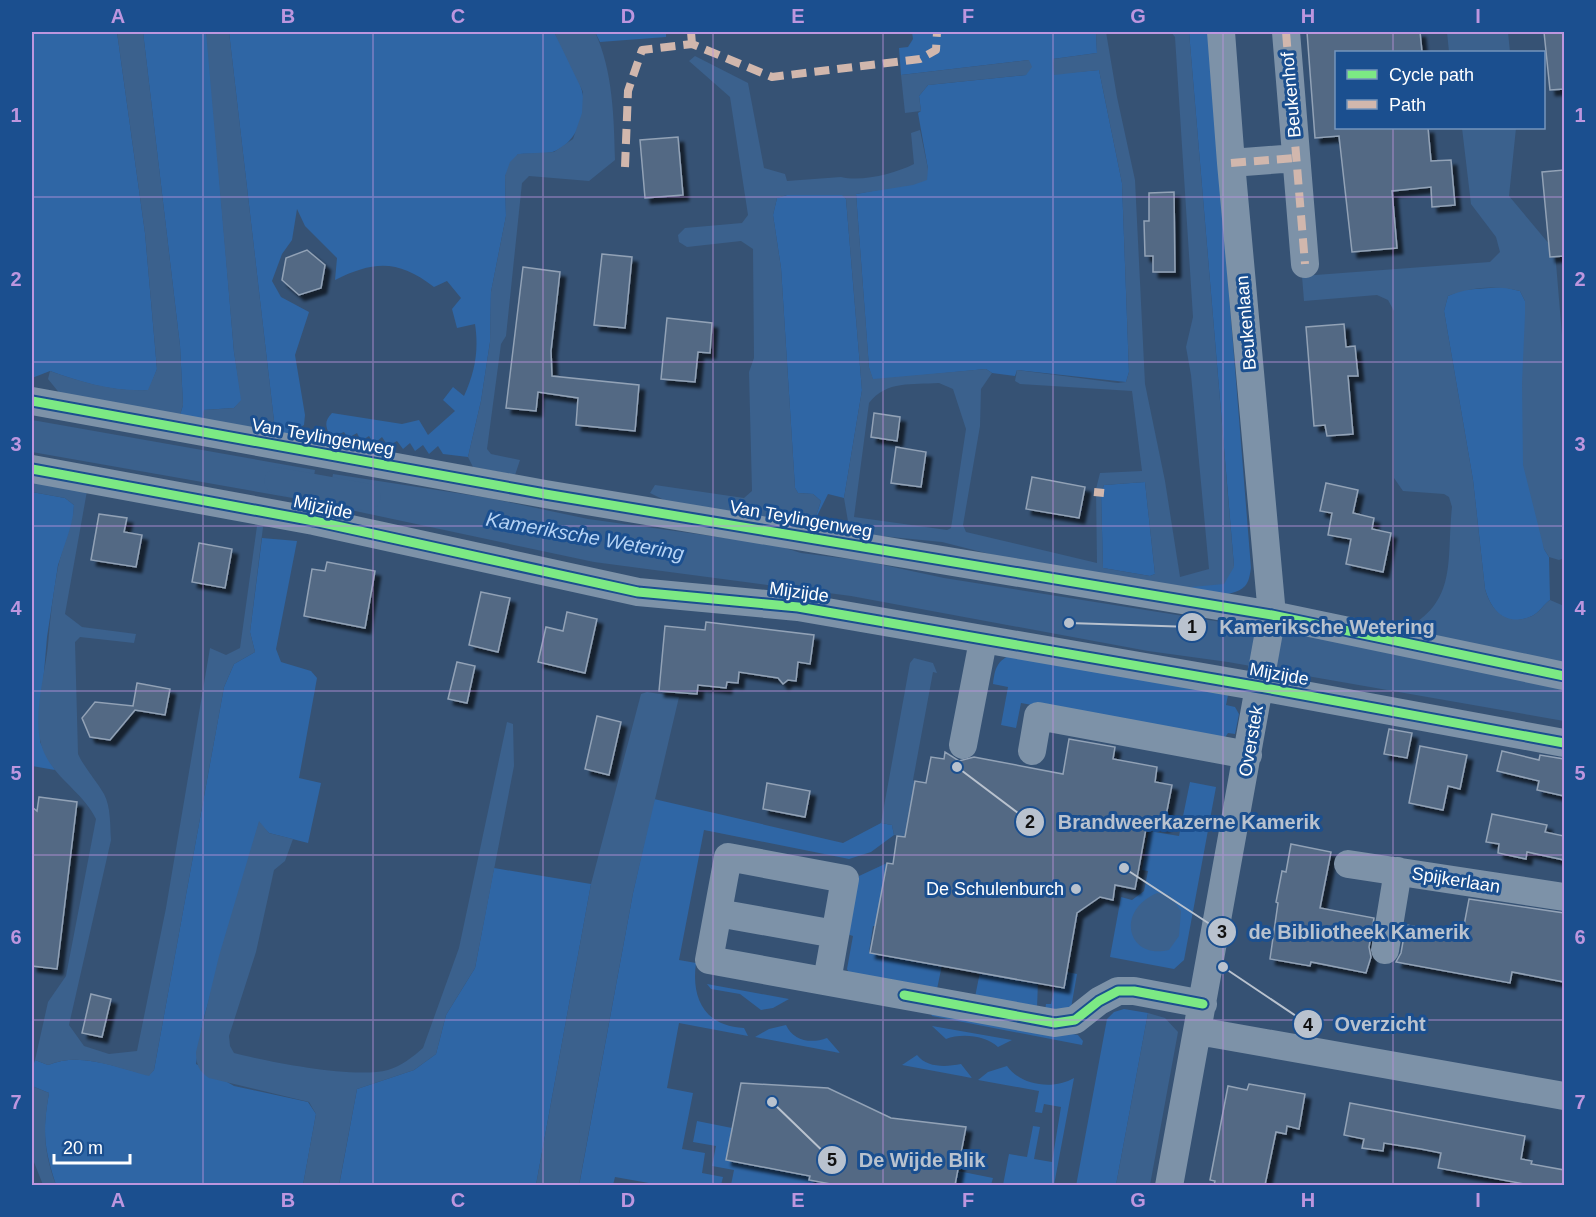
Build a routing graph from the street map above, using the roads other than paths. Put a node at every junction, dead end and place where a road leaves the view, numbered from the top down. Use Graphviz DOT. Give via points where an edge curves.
graph roads {
  1 [pos="1221,32"];
  2 [pos="1286,32"];
  3 [pos="1296,158"];
  4 [pos="1231,163"];
  5 [pos="1305,264"];
  6 [pos="32,400"];
  7 [pos="32,469"];
  8 [pos="1271,620"];
  9 [pos="983,641"];
  10 [pos="1564,676"];
  11 [pos="1261,683"];
  12 [pos="1564,743"];
  13 [pos="963,745"];
  14 [pos="1032,751"];
  15 [pos="1248,755"];
  16 [pos="1348,864"];
  17 [pos="1398,871"];
  18 [pos="1564,897"];
  19 [pos="718,913"];
  20 [pos="835,934"];
  21 [pos="1385,950"];
  22 [pos="826,981"];
  23 [pos="1200,1017"];
  24 [pos="1564,1096"];
  25 [pos="1169,1185"];
  1 -- 4 [label="street, Beukenlaan"];
  2 -- 3 [label="street, Beukenhof"];
  3 -- 4 [label="street, Beukenhof"];
  3 -- 5 [label="street, Beukenhof"];
  4 -- 8 [label="street, Beukenlaan"];
  6 -- 8 [label="street, Van Teylingenweg"];
  7 -- 9 [label="street, Mijzijde" via="314,521 638,592 798,607"];
  8 -- 10 [label="street, Van Teylingenweg"];
  8 -- 11 [label="street, Overstek"];
  9 -- 11 [label="street, Mijzijde"];
  9 -- 13 [label="street"];
  11 -- 12 [label="street, Mijzijde"];
  11 -- 15 [label="street, Overstek"];
  14 -- 15 [label="street" via="1038,716"];
  15 -- 23 [label="street, Overstek"];
  16 -- 17 [label="street, Spijkerlaan"];
  17 -- 18 [label="street, Spijkerlaan"];
  17 -- 21 [label="street"];
  19 -- 20 [label="street"];
  19 -- 20 [label="street" via="728,857 845,879"];
  19 -- 22 [label="street" via="709,960"];
  20 -- 22 [label="street"];
  22 -- 23 [label="street" via="1055,1023 1075,1020 1118,991 1134,991"];
  23 -- 24 [label="street"];
  23 -- 25 [label="street, Overstek"];
}
